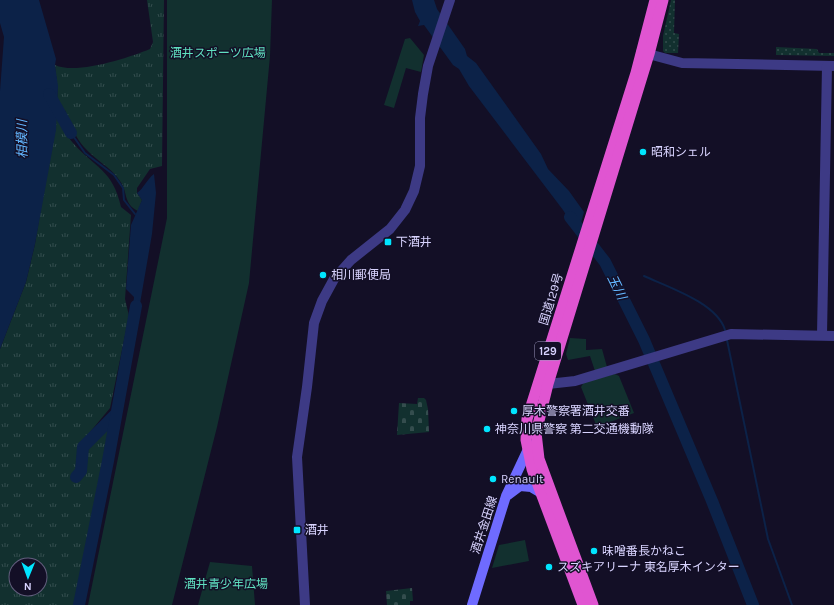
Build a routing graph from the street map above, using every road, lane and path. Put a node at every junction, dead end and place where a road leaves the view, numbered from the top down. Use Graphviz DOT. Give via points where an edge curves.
graph roads {
  1 [pos="450,0"];
  2 [pos="655,0"];
  3 [pos="663,0"];
  4 [pos="645,53"];
  5 [pos="830,66"];
  6 [pos="829,193"];
  7 [pos="822,336"];
  8 [pos="834,336"];
  9 [pos="548,384"];
  10 [pos="536,433"];
  11 [pos="528,450"];
  12 [pos="541,493"];
  13 [pos="506,496"];
  14 [pos="305,605"];
  15 [pos="472,605"];
  16 [pos="583,605"];
  17 [pos="593,605"];
  1 -- 14 [label="street" via="431,57 420,107 420,166 410,199 390,230 351,260 334,279 314,323 297,457"];
  2 -- 4 [label="highway, 国道129号 / 129"];
  3 -- 4 [label="highway, 国道129号 / 129"];
  4 -- 5 [label="street" via="682,63"];
  4 -- 9 [label="highway, 国道129号 / 129" via="600,214"];
  4 -- 11 [label="highway, 国道129号 / 129" via="594,204 527,419"];
  5 -- 6 [label="street"];
  6 -- 7 [label="street"];
  7 -- 8 [label="street"];
  7 -- 9 [label="street" via="731,334 575,381"];
  9 -- 10 [label="highway, 国道129号 / 129"];
  10 -- 11 [label="main road, 酒井金田線"];
  10 -- 17 [label="highway, 国道129号 / 129" via="542,468"];
  11 -- 12 [label="highway, 国道129号 / 129"];
  11 -- 13 [label="main road, 酒井金田線"];
  12 -- 13 [label="main road" via="531,487 520,486"];
  12 -- 16 [label="highway, 国道129号 / 129"];
  13 -- 15 [label="main road, 酒井金田線"];
}
